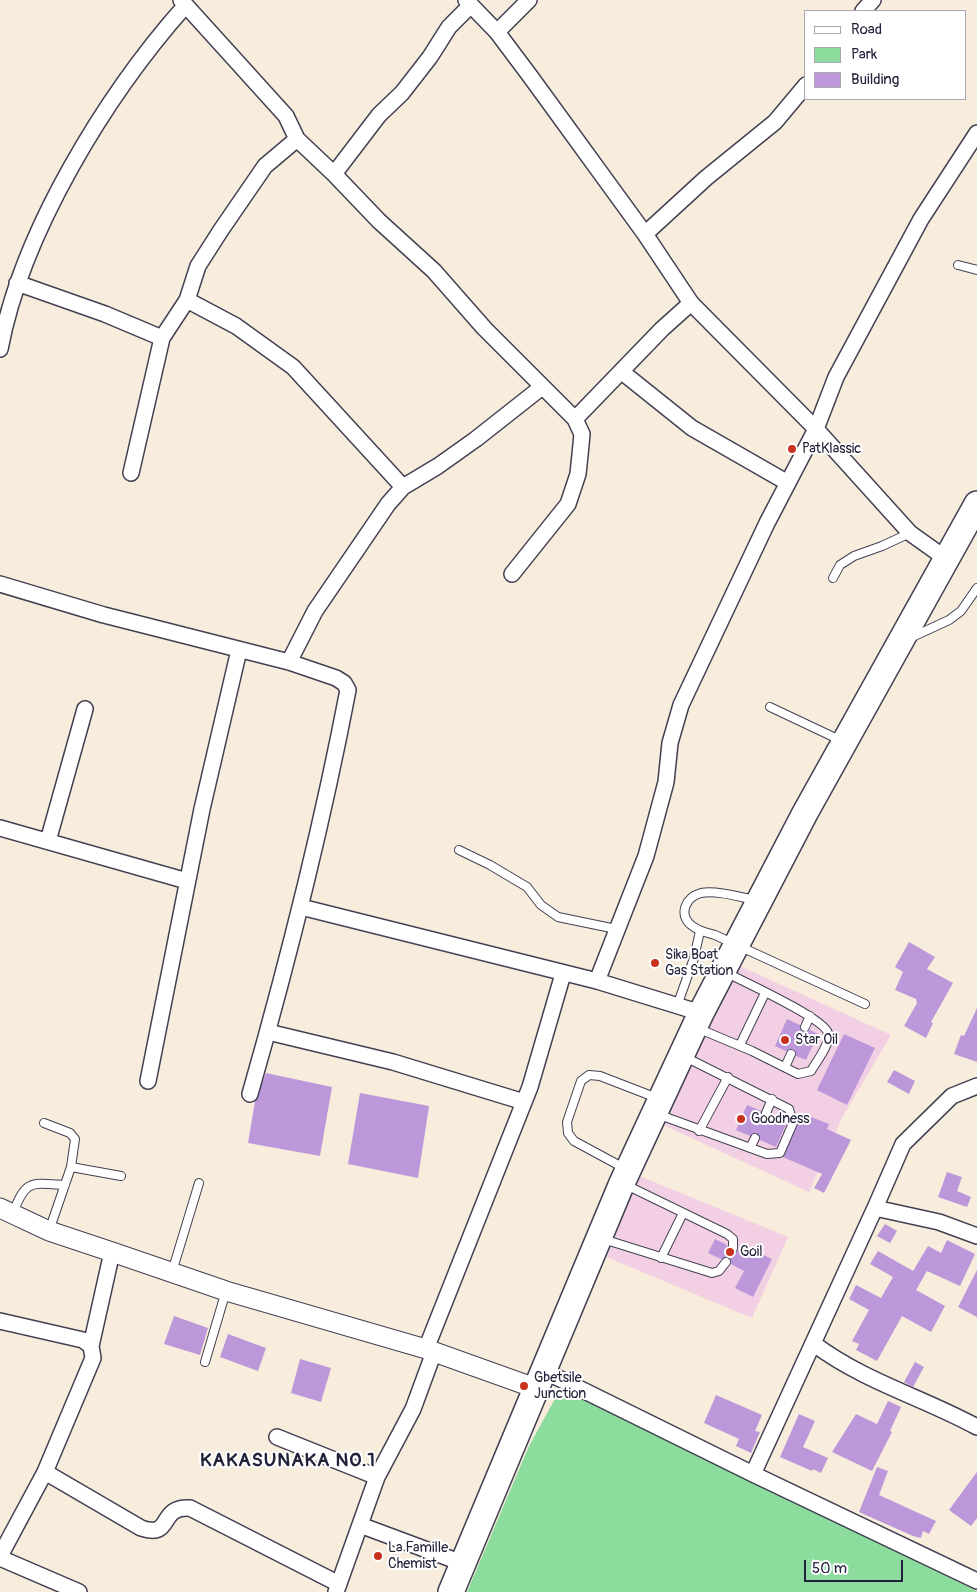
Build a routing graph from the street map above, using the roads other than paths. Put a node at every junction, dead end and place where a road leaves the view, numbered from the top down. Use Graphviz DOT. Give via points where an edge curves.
graph roads {
  1 [pos="528,0"];
  2 [pos="873,0"];
  3 [pos="183,3"];
  4 [pos="468,3"];
  5 [pos="864,10"];
  6 [pos="497,32"];
  7 [pos="804,87"];
  8 [pos="977,133"];
  9 [pos="297,139"];
  10 [pos="334,174"];
  11 [pos="645,234"];
  12 [pos="958,265"];
  13 [pos="977,270"];
  14 [pos="17,283"];
  15 [pos="186,300"];
  16 [pos="692,303"];
  17 [pos="162,338"];
  18 [pos="0,349"];
  19 [pos="622,372"];
  20 [pos="542,387"];
  21 [pos="575,419"];
  22 [pos="816,430"];
  23 [pos="131,473"];
  24 [pos="788,483"];
  25 [pos="403,487"];
  26 [pos="977,506"];
  27 [pos="910,533"];
  28 [pos="945,558"];
  29 [pos="512,574"];
  30 [pos="833,578"];
  31 [pos="0,584"];
  32 [pos="977,588"];
  33 [pos="897,644"];
  34 [pos="239,650"];
  35 [pos="289,662"];
  36 [pos="770,707"];
  37 [pos="86,710"];
  38 [pos="844,742"];
  39 [pos="0,828"];
  40 [pos="48,841"];
  41 [pos="459,850"];
  42 [pos="187,882"];
  43 [pos="760,900"];
  44 [pos="301,907"];
  45 [pos="616,929"];
  46 [pos="700,931"];
  47 [pos="736,945"];
  48 [pos="723,971"];
  49 [pos="563,974"];
  50 [pos="597,981"];
  51 [pos="764,993"];
  52 [pos="865,1004"];
  53 [pos="677,1006"];
  54 [pos="810,1016"];
  55 [pos="698,1020"];
  56 [pos="805,1027"];
  57 [pos="268,1032"];
  58 [pos="740,1045"];
  59 [pos="791,1054"];
  60 [pos="682,1055"];
  61 [pos="785,1067"];
  62 [pos="728,1077"];
  63 [pos="148,1081"];
  64 [pos="977,1086"];
  65 [pos="250,1094"];
  66 [pos="772,1099"];
  67 [pos="524,1102"];
  68 [pos="658,1106"];
  69 [pos="766,1113"];
  70 [pos="44,1123"];
  71 [pos="700,1131"];
  72 [pos="755,1138"];
  73 [pos="750,1148"];
  74 [pos="72,1167"];
  75 [pos="121,1176"];
  76 [pos="625,1177"];
  77 [pos="199,1182"];
  78 [pos="65,1185"];
  79 [pos="876,1208"];
  80 [pos="6,1212"];
  81 [pos="682,1213"];
  82 [pos="49,1231"];
  83 [pos="977,1236"];
  84 [pos="599,1237"];
  85 [pos="733,1248"];
  86 [pos="112,1252"];
  87 [pos="661,1258"];
  88 [pos="726,1262"];
  89 [pos="172,1272"];
  90 [pos="226,1290"];
  91 [pos="0,1321"];
  92 [pos="814,1344"];
  93 [pos="91,1346"];
  94 [pos="430,1351"];
  95 [pos="205,1362"];
  96 [pos="538,1379"];
  97 [pos="977,1427"];
  98 [pos="277,1436"];
  99 [pos="45,1472"];
  100 [pos="752,1474"];
  101 [pos="378,1477"];
  102 [pos="360,1525"];
  103 [pos="0,1557"];
  104 [pos="462,1563"];
  105 [pos="977,1581"];
  106 [pos="337,1588"];
  107 [pos="79,1592"];
  108 [pos="451,1592"];
  1 -- 6 [label="street"];
  2 -- 5 [label="street"];
  3 -- 9 [label="street" via="286,116"];
  3 -- 14 [label="street" via="80,152 34,240"];
  4 -- 6 [label="street"];
  4 -- 10 [label="street" via="402,93 380,115"];
  6 -- 11 [label="street"];
  7 -- 11 [label="street" via="775,122 706,178"];
  8 -- 22 [label="street" via="902,254 836,377"];
  9 -- 10 [label="street"];
  9 -- 15 [label="street" via="265,166 220,230 198,266"];
  10 -- 20 [label="street" via="379,222 434,271"];
  11 -- 16 [label="street"];
  12 -- 13 [label="lane"];
  14 -- 17 [label="street"];
  14 -- 18 [label="street"];
  15 -- 17 [label="street"];
  15 -- 25 [label="street" via="236,326 293,367"];
  16 -- 19 [label="street" via="662,329"];
  16 -- 22 [label="street"];
  17 -- 23 [label="street"];
  19 -- 21 [label="street"];
  19 -- 24 [label="street" via="692,428"];
  20 -- 21 [label="street"];
  20 -- 25 [label="street" via="476,439"];
  21 -- 29 [label="street" via="582,434 578,474 568,504"];
  22 -- 24 [label="street"];
  22 -- 27 [label="street"];
  24 -- 45 [label="street" via="681,705 670,743 666,782 646,856"];
  25 -- 35 [label="street" via="314,611"];
  26 -- 28 [label="highway"];
  27 -- 28 [label="street"];
  27 -- 30 [label="lane" via="840,564"];
  28 -- 33 [label="highway"];
  31 -- 34 [label="street"];
  32 -- 33 [label="lane" via="961,611 949,620"];
  33 -- 38 [label="highway"];
  34 -- 35 [label="street"];
  34 -- 42 [label="street"];
  35 -- 44 [label="street" via="336,678 348,690 328,795"];
  36 -- 38 [label="lane"];
  37 -- 40 [label="street"];
  38 -- 43 [label="highway"];
  39 -- 40 [label="street"];
  40 -- 42 [label="street"];
  41 -- 45 [label="lane" via="490,864 527,887 541,905 558,917"];
  42 -- 63 [label="street"];
  43 -- 46 [label="lane" via="702,893 691,898 685,904 684,914 689,923"];
  43 -- 47 [label="highway"];
  44 -- 49 [label="street"];
  44 -- 57 [label="street"];
  45 -- 50 [label="street"];
  46 -- 47 [label="lane"];
  46 -- 53 [label="lane"];
  47 -- 48 [label="highway"];
  47 -- 52 [label="lane"];
  48 -- 51 [label="lane"];
  48 -- 55 [label="highway"];
  49 -- 50 [label="street"];
  49 -- 67 [label="street"];
  50 -- 53 [label="street"];
  51 -- 54 [label="lane"];
  51 -- 58 [label="lane"];
  53 -- 55 [label="street"];
  54 -- 56 [label="lane"];
  54 -- 61 [label="lane" via="823,1025 828,1040 811,1072 798,1074"];
  55 -- 58 [label="lane"];
  55 -- 60 [label="highway"];
  57 -- 65 [label="street"];
  57 -- 67 [label="street" via="393,1062"];
  58 -- 61 [label="lane"];
  59 -- 61 [label="lane"];
  60 -- 62 [label="lane"];
  60 -- 68 [label="highway"];
  62 -- 66 [label="lane"];
  62 -- 71 [label="lane"];
  64 -- 79 [label="street" via="952,1096 903,1144"];
  66 -- 69 [label="lane"];
  66 -- 73 [label="lane" via="789,1109 792,1116 793,1123 780,1153 767,1154"];
  67 -- 94 [label="street"];
  68 -- 71 [label="lane"];
  68 -- 76 [label="highway"];
  68 -- 76 [label="lane" via="600,1076 589,1075 582,1082 567,1122 568,1133 574,1141"];
  70 -- 74 [label="lane" via="70,1133 75,1139"];
  71 -- 73 [label="lane"];
  72 -- 73 [label="lane"];
  74 -- 75 [label="lane"];
  74 -- 78 [label="lane"];
  76 -- 81 [label="lane"];
  76 -- 84 [label="highway"];
  77 -- 89 [label="lane"];
  78 -- 80 [label="lane" via="36,1183 27,1186"];
  78 -- 82 [label="lane"];
  79 -- 83 [label="street" via="939,1222"];
  79 -- 92 [label="street"];
  80 -- 82 [label="street"];
  81 -- 85 [label="lane" via="727,1234 732,1239"];
  81 -- 87 [label="lane"];
  82 -- 86 [label="street"];
  84 -- 87 [label="lane"];
  84 -- 96 [label="highway"];
  86 -- 89 [label="street"];
  86 -- 93 [label="street"];
  87 -- 88 [label="lane" via="712,1273 719,1271"];
  89 -- 90 [label="street"];
  90 -- 94 [label="street"];
  90 -- 95 [label="lane"];
  91 -- 93 [label="street" via="83,1340"];
  92 -- 97 [label="street" via="857,1372"];
  92 -- 100 [label="street"];
  93 -- 99 [label="street" via="93,1358 89,1371"];
  94 -- 96 [label="street"];
  94 -- 101 [label="street" via="413,1410"];
  96 -- 100 [label="street"];
  96 -- 104 [label="highway"];
  98 -- 101 [label="street"];
  99 -- 103 [label="street"];
  99 -- 106 [label="street" via="153,1532 161,1529 170,1513 180,1507 190,1508"];
  100 -- 105 [label="street"];
  101 -- 102 [label="street"];
  102 -- 104 [label="street"];
  102 -- 106 [label="street"];
  103 -- 107 [label="street"];
  104 -- 108 [label="highway"];
}
